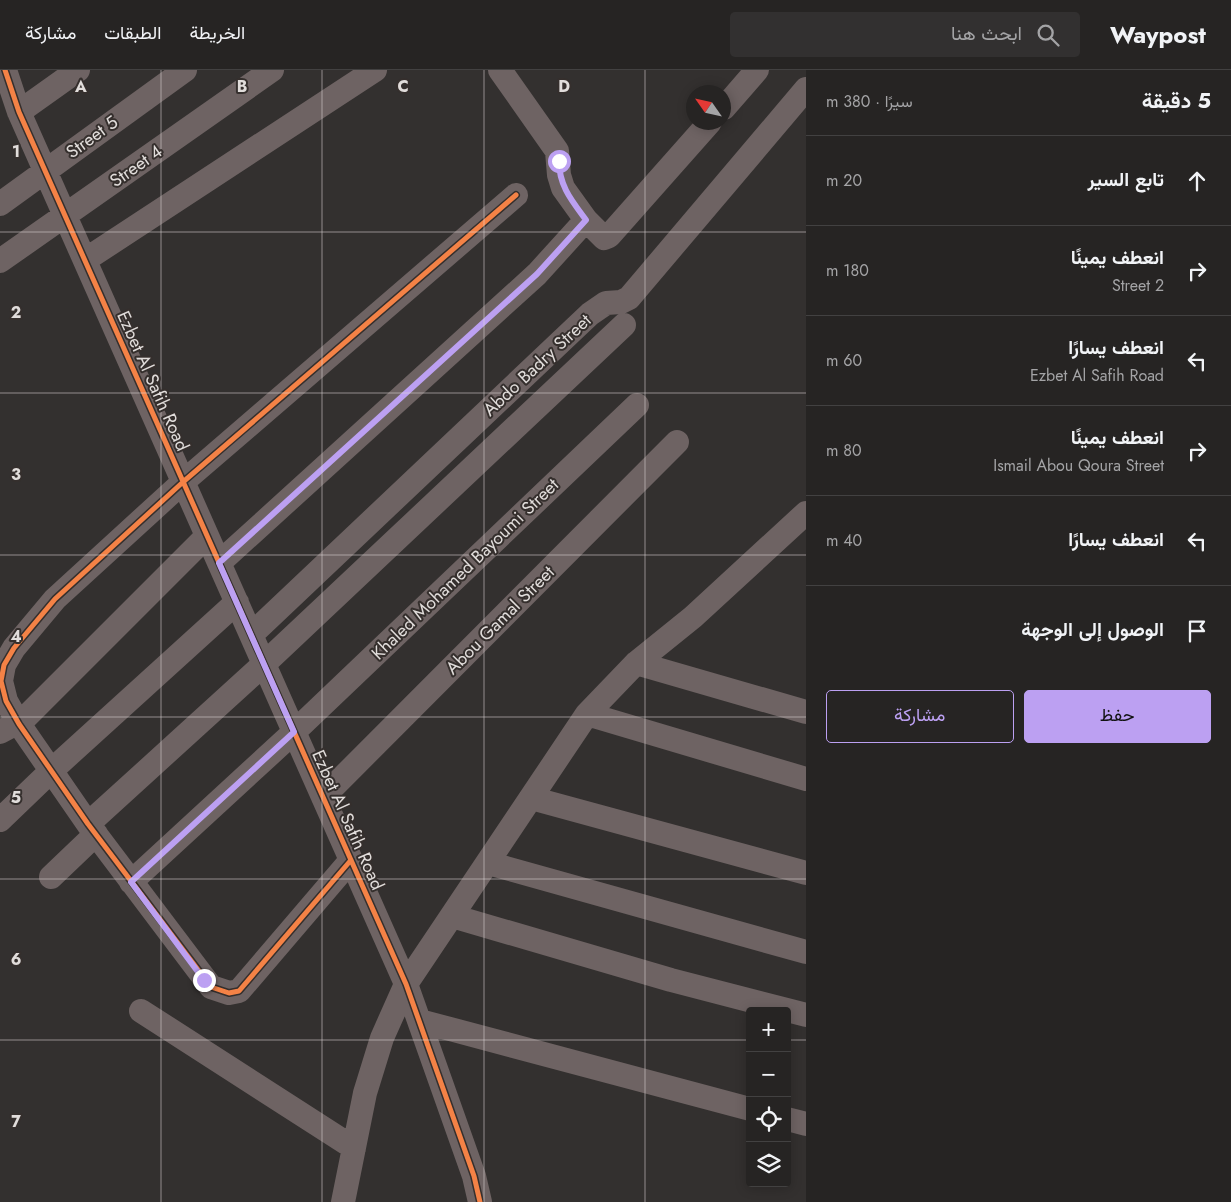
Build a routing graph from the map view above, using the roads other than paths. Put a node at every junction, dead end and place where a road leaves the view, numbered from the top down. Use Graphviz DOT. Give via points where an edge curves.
graph roads {
  1 [pos="5,70"];
  2 [pos="78,70"];
  3 [pos="185,70"];
  4 [pos="272,70"];
  5 [pos="375,70"];
  6 [pos="500,70"];
  7 [pos="757,70"];
  8 [pos="806,89"];
  9 [pos="731,100"];
  10 [pos="20,112"];
  11 [pos="703,130"];
  12 [pos="46,171"];
  13 [pos="516,195"];
  14 [pos="0,204"];
  15 [pos="65,216"];
  16 [pos="586,220"];
  17 [pos="85,260"];
  18 [pos="0,261"];
  19 [pos="624,325"];
  20 [pos="636,405"];
  21 [pos="677,442"];
  22 [pos="183,482"];
  23 [pos="806,513"];
  24 [pos="207,536"];
  25 [pos="219,563"];
  26 [pos="236,602"];
  27 [pos="252,634"];
  28 [pos="636,663"];
  29 [pos="264,664"];
  30 [pos="806,712"];
  31 [pos="587,714"];
  32 [pos="10,728"];
  33 [pos="294,732"];
  34 [pos="52,770"];
  35 [pos="806,779"];
  36 [pos="323,797"];
  37 [pos="531,798"];
  38 [pos="0,820"];
  39 [pos="92,829"];
  40 [pos="350,860"];
  41 [pos="488,863"];
  42 [pos="806,873"];
  43 [pos="51,878"];
  44 [pos="131,882"];
  45 [pos="452,916"];
  46 [pos="806,952"];
  47 [pos="406,984"];
  48 [pos="141,1011"];
  49 [pos="806,1016"];
  50 [pos="420,1021"];
  51 [pos="746,1108"];
  52 [pos="791,1120"];
  53 [pos="806,1124"];
  54 [pos="354,1148"];
  55 [pos="343,1202"];
  56 [pos="480,1202"];
  1 -- 10 [label="street, Ezbet Al Safih Road"];
  2 -- 10 [label="street"];
  3 -- 12 [label="street, Street 5"];
  4 -- 15 [label="street, Street 4"];
  5 -- 17 [label="street"];
  6 -- 16 [label="street" via="557,151 563,188"];
  7 -- 9 [label="street"];
  8 -- 27 [label="street, Abdo Badry Street" via="629,298 606,303 590,314"];
  10 -- 12 [label="street, Ezbet Al Safih Road"];
  11 -- 16 [label="street" via="609,236 604,238 598,234"];
  12 -- 14 [label="street, Street 5"];
  12 -- 15 [label="street, Ezbet Al Safih Road"];
  13 -- 22 [label="street"];
  15 -- 17 [label="street, Ezbet Al Safih Road"];
  15 -- 18 [label="street, Street 4"];
  16 -- 25 [label="street" via="537,274"];
  17 -- 22 [label="street, Ezbet Al Safih Road"];
  19 -- 29 [label="street"];
  20 -- 33 [label="street, Khaled Mohamed Bayoumi Street"];
  21 -- 36 [label="street, Abou Gamal Street"];
  22 -- 24 [label="street, Ezbet Al Safih Road"];
  22 -- 32 [label="street" via="54,599 14,648 4,665 1,681"];
  23 -- 28 [label="street" via="693,617"];
  24 -- 25 [label="street, Ezbet Al Safih Road"];
  24 -- 32 [label="street"];
  25 -- 26 [label="street, Ezbet Al Safih Road"];
  26 -- 27 [label="street, Ezbet Al Safih Road"];
  26 -- 34 [label="street"];
  27 -- 29 [label="street, Ezbet Al Safih Road"];
  28 -- 30 [label="street"];
  28 -- 31 [label="street"];
  29 -- 33 [label="street, Ezbet Al Safih Road"];
  29 -- 39 [label="street"];
  31 -- 35 [label="street"];
  31 -- 37 [label="street"];
  32 -- 34 [label="street"];
  33 -- 36 [label="street, Ezbet Al Safih Road"];
  33 -- 44 [label="street, Khaled Mohamed Bayoumi Street"];
  34 -- 38 [label="street"];
  34 -- 39 [label="street"];
  36 -- 40 [label="street, Ezbet Al Safih Road"];
  37 -- 41 [label="street"];
  37 -- 42 [label="street"];
  39 -- 43 [label="street"];
  39 -- 44 [label="street"];
  40 -- 44 [label="street" via="239,991 229,993 211,987 204,980"];
  40 -- 47 [label="street, Ezbet Al Safih Road"];
  41 -- 45 [label="street"];
  41 -- 46 [label="street"];
  45 -- 47 [label="street"];
  45 -- 49 [label="street"];
  47 -- 50 [label="street, Ezbet Al Safih Road"];
  47 -- 54 [label="street" via="382,1038 365,1093"];
  48 -- 54 [label="street"];
  50 -- 51 [label="street"];
  50 -- 56 [label="street, Ezbet Al Safih Road"];
  52 -- 53 [label="street"];
  54 -- 55 [label="street"];
}
